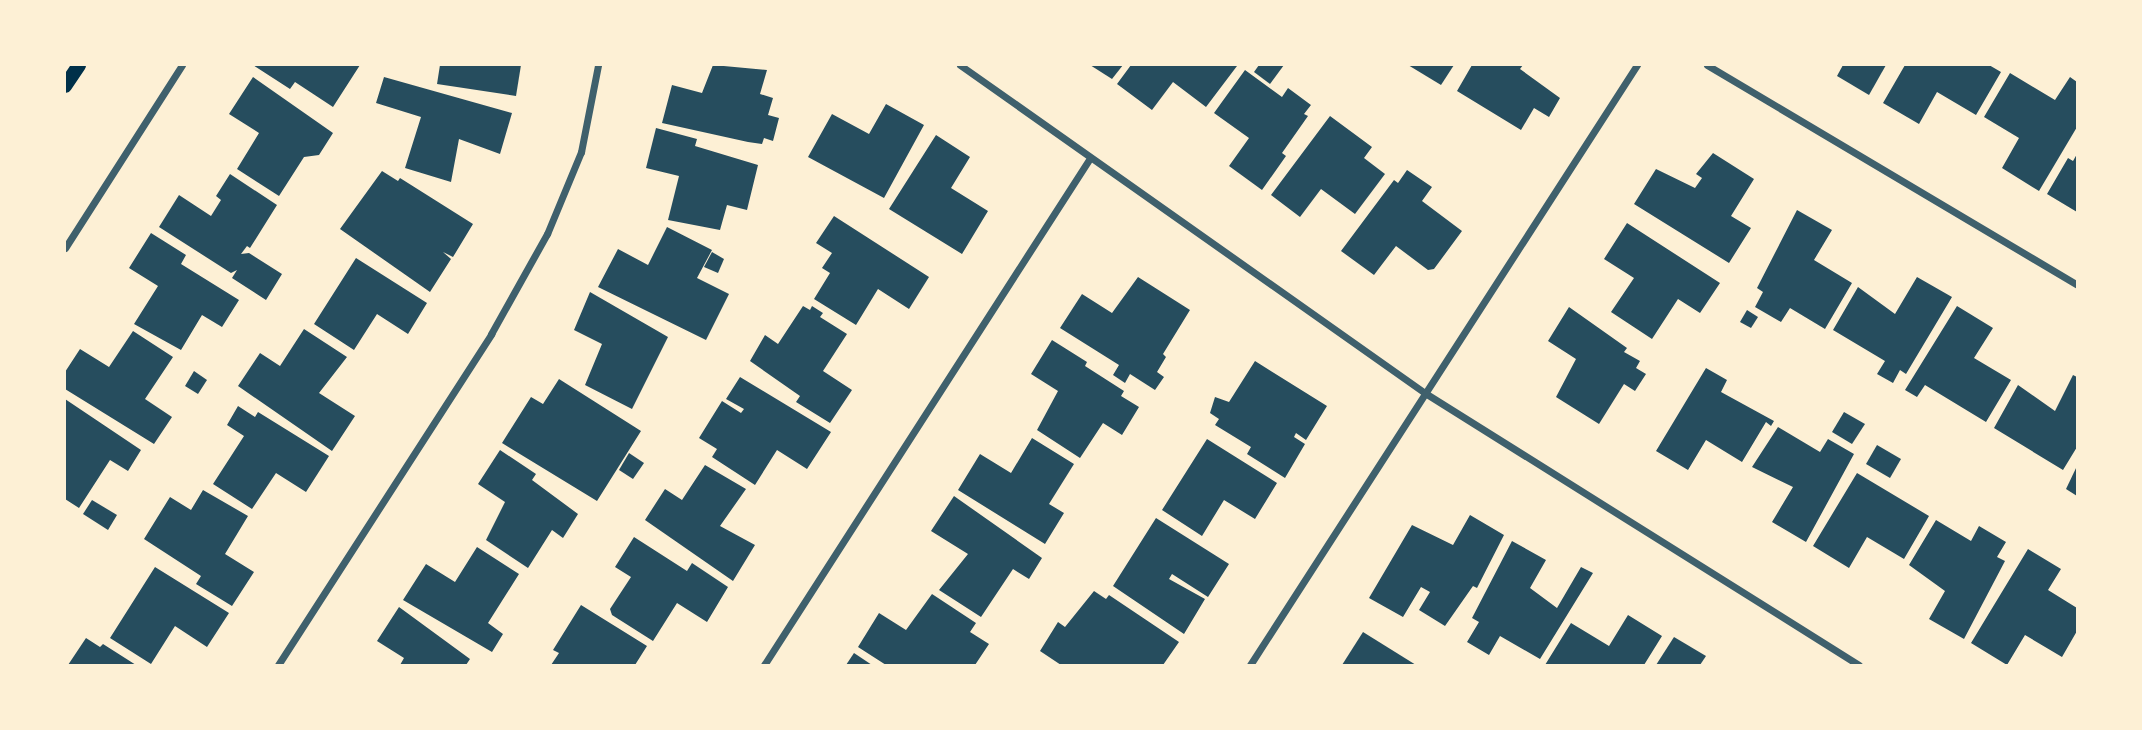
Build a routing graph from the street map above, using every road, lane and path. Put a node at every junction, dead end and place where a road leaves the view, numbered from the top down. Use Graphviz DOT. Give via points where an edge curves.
graph roads {
  1 [pos="79,65"];
  2 [pos="183,65"];
  3 [pos="598,65"];
  4 [pos="960,65"];
  5 [pos="1637,65"];
  6 [pos="1707,65"];
  7 [pos="65,86"];
  8 [pos="1090,158"];
  9 [pos="65,248"];
  10 [pos="2077,285"];
  11 [pos="1425,393"];
  12 [pos="278,665"];
  13 [pos="764,665"];
  14 [pos="1250,665"];
  15 [pos="1859,665"];
  1 -- 7 [label="main road"];
  2 -- 9 [label="street"];
  3 -- 12 [label="street" via="581,152 547,234 491,334"];
  4 -- 8 [label="street"];
  5 -- 11 [label="street"];
  6 -- 10 [label="street"];
  8 -- 11 [label="street"];
  8 -- 13 [label="street"];
  11 -- 14 [label="street"];
  11 -- 15 [label="street"];
}
